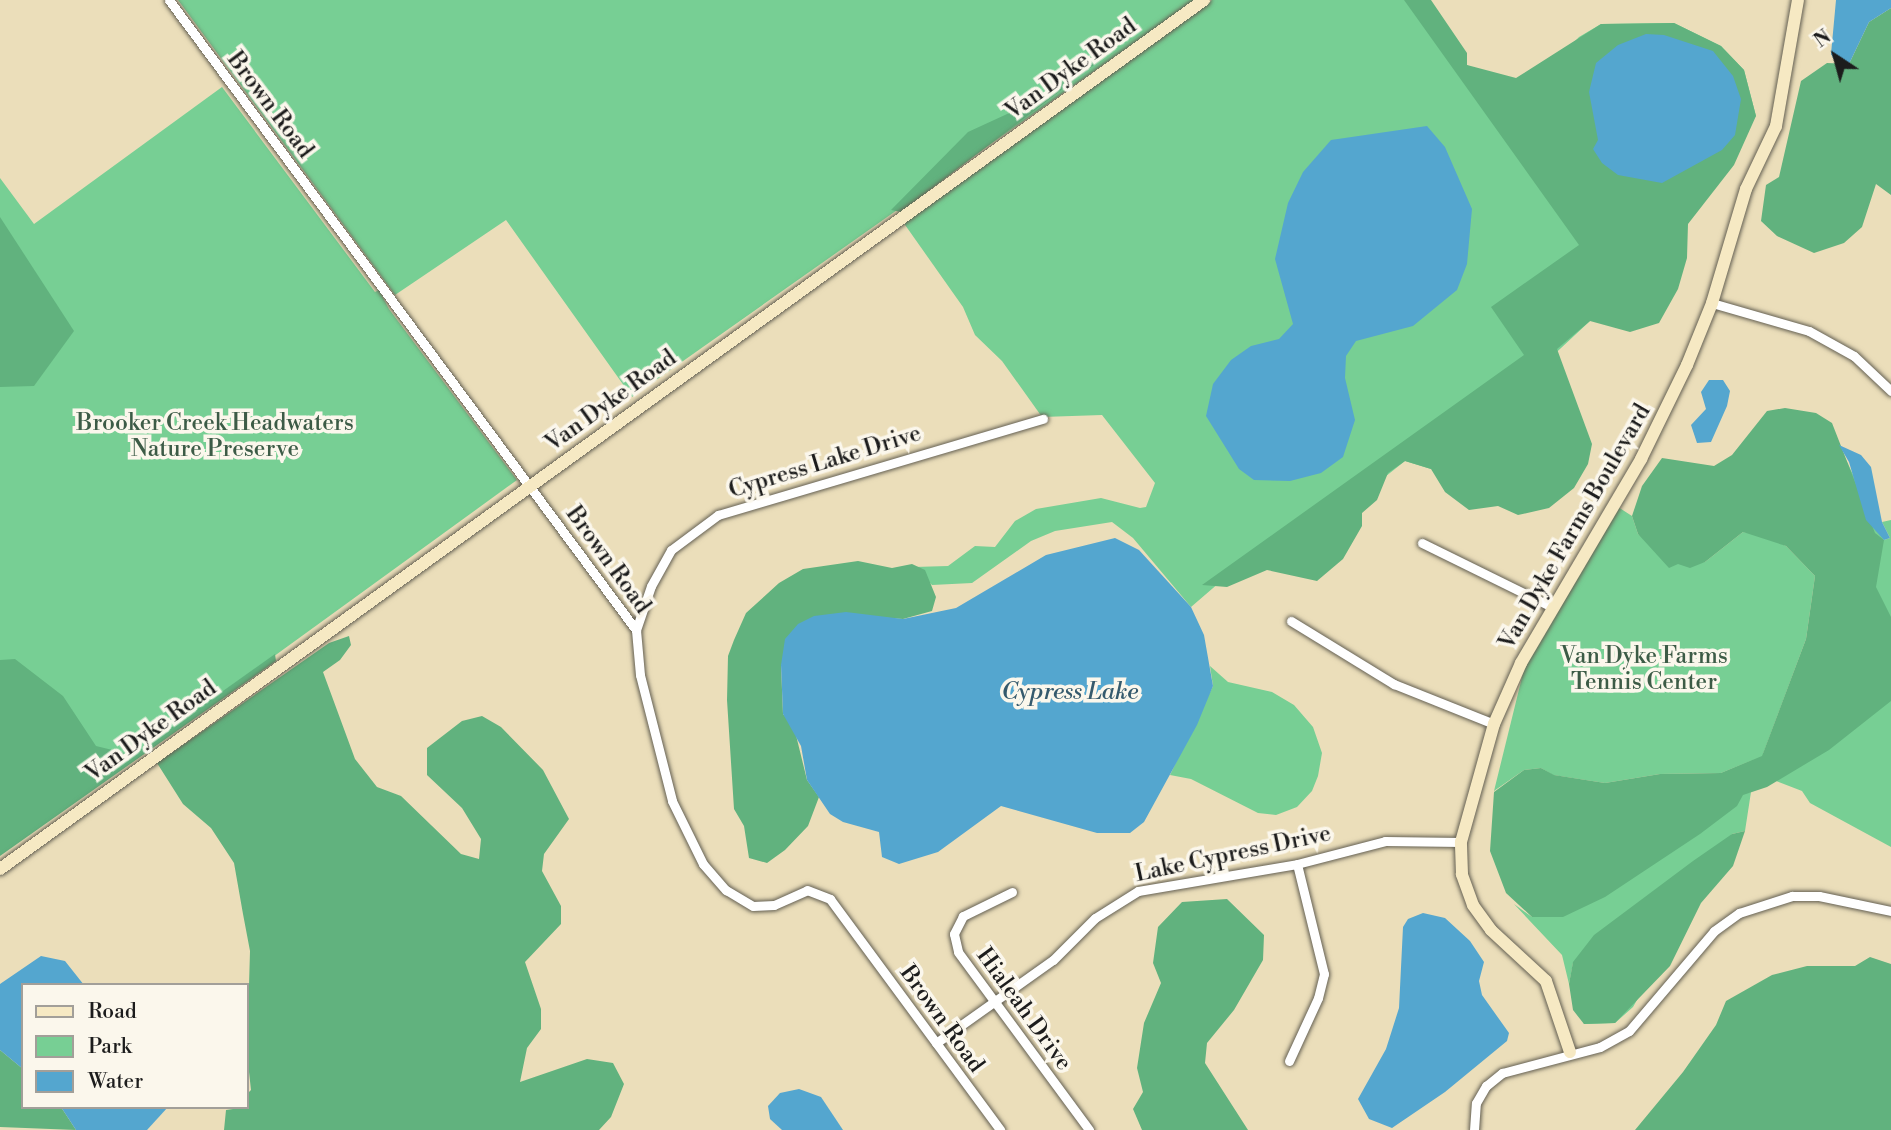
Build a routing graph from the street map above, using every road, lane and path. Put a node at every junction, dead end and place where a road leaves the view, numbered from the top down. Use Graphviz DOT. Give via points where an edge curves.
graph roads {
  1 [pos="169,0"];
  2 [pos="1203,0"];
  3 [pos="1798,0"];
  4 [pos="1712,303"];
  5 [pos="1891,391"];
  6 [pos="1044,419"];
  7 [pos="530,485"];
  8 [pos="1422,543"];
  9 [pos="1552,607"];
  10 [pos="1291,621"];
  11 [pos="636,630"];
  12 [pos="1494,724"];
  13 [pos="43,834"];
  14 [pos="1461,842"];
  15 [pos="0,862"];
  16 [pos="1297,864"];
  17 [pos="0,869"];
  18 [pos="1012,892"];
  19 [pos="1891,911"];
  20 [pos="994,1000"];
  21 [pos="936,1043"];
  22 [pos="1570,1052"];
  23 [pos="1289,1061"];
  24 [pos="1000,1130"];
  25 [pos="1089,1130"];
  26 [pos="1474,1130"];
  1 -- 7 [label="street, Brown Road"];
  2 -- 7 [label="main road, Van Dyke Road"];
  3 -- 4 [label="main road, Van Dyke Farms Boulevard" via="1776,126 1746,190"];
  4 -- 5 [label="street" via="1809,331 1854,356"];
  4 -- 9 [label="main road, Van Dyke Farms Boulevard" via="1641,459"];
  6 -- 11 [label="street, Cypress Lake Drive" via="718,515 671,550 651,586"];
  7 -- 11 [label="street, Brown Road"];
  7 -- 13 [label="main road, Van Dyke Road"];
  8 -- 9 [label="street"];
  9 -- 12 [label="main road, Van Dyke Farms Boulevard"];
  10 -- 12 [label="street" via="1394,684"];
  11 -- 21 [label="street, Brown Road" via="640,675 672,801 703,864 726,890 753,906 774,905 807,890 830,899"];
  12 -- 14 [label="main road, Van Dyke Farms Boulevard"];
  13 -- 15 [label="main road, Van Dyke Road"];
  13 -- 17 [label="main road, Van Dyke Road"];
  14 -- 16 [label="street, Lake Cypress Drive" via="1385,841"];
  14 -- 22 [label="main road, Van Dyke Farms Boulevard" via="1462,874 1473,905 1491,930 1546,981"];
  16 -- 20 [label="street, Lake Cypress Drive" via="1138,891 1095,918 1053,960"];
  16 -- 23 [label="street" via="1324,974"];
  18 -- 20 [label="street, Hialeah Drive" via="963,916 954,934 958,952"];
  19 -- 22 [label="street" via="1819,896 1792,896 1748,909 1714,931 1629,1031 1600,1046"];
  20 -- 21 [label="street, Lake Cypress Drive"];
  20 -- 25 [label="street, Hialeah Drive"];
  21 -- 24 [label="street, Brown Road"];
  22 -- 26 [label="street" via="1502,1073 1486,1086 1476,1103"];
}
